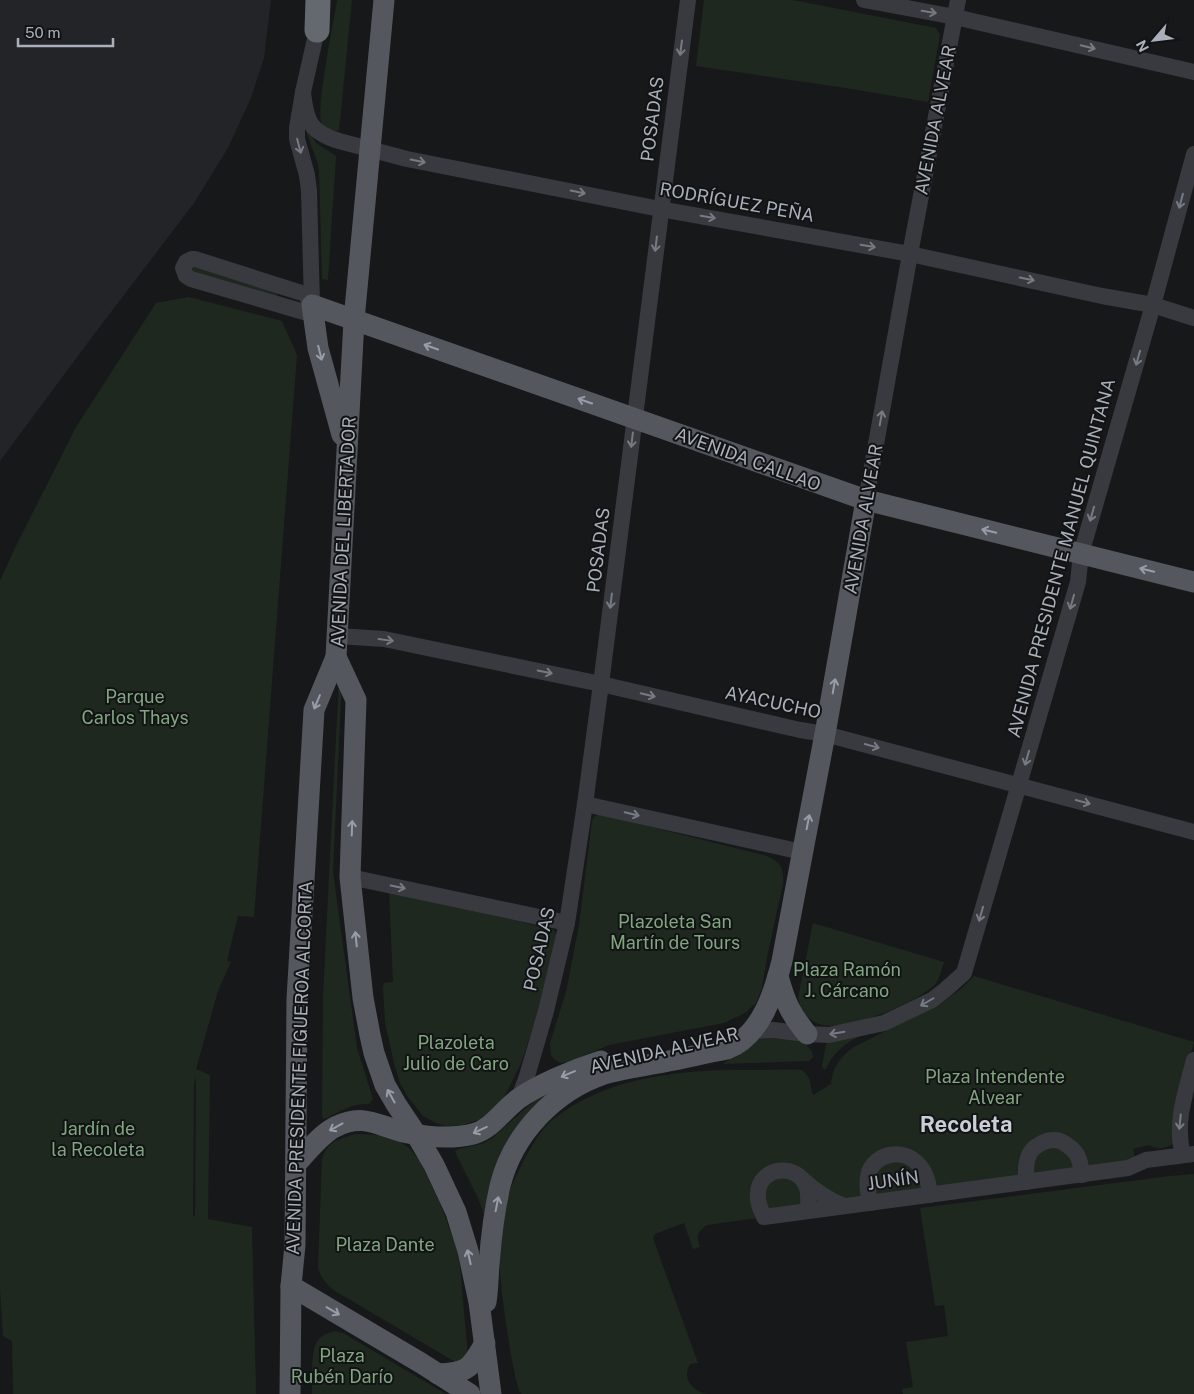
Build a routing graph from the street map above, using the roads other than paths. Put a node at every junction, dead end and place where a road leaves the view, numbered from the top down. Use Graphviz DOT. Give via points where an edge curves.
graph roads {
  1 [pos="318,0"];
  2 [pos="326,0"];
  3 [pos="384,0"];
  4 [pos="688,0"];
  5 [pos="864,0"];
  6 [pos="958,0"];
  7 [pos="955,17"];
  8 [pos="317,30"];
  9 [pos="1194,72"];
  10 [pos="303,92"];
  11 [pos="371,150"];
  12 [pos="1194,154"];
  13 [pos="660,209"];
  14 [pos="910,254"];
  15 [pos="312,305"];
  16 [pos="1153,305"];
  17 [pos="1194,318"];
  18 [pos="354,320"];
  19 [pos="635,418"];
  20 [pos="347,453"];
  21 [pos="866,500"];
  22 [pos="1081,554"];
  23 [pos="1194,582"];
  24 [pos="338,636"];
  25 [pos="336,657"];
  26 [pos="601,684"];
  27 [pos="825,734"];
  28 [pos="1019,785"];
  29 [pos="585,804"];
  30 [pos="1194,832"];
  31 [pos="802,852"];
  32 [pos="350,877"];
  33 [pos="567,923"];
  34 [pos="778,976"];
  35 [pos="751,1031"];
  36 [pos="807,1034"];
  37 [pos="1194,1060"];
  38 [pos="518,1100"];
  39 [pos="416,1134"];
  40 [pos="1188,1155"];
  41 [pos="296,1164"];
  42 [pos="1082,1174"];
  43 [pos="802,1179"];
  44 [pos="1026,1182"];
  45 [pos="930,1195"];
  46 [pos="870,1203"];
  47 [pos="846,1206"];
  48 [pos="808,1211"];
  49 [pos="291,1286"];
  50 [pos="483,1332"];
  51 [pos="438,1374"];
  52 [pos="290,1394"];
  53 [pos="470,1394"];
  54 [pos="491,1394"];
  1 -- 8 [label="highway"];
  2 -- 8 [label="street"];
  3 -- 11 [label="main road, AVENIDA DEL LIBERTADOR"];
  4 -- 13 [label="street, POSADAS, one-way"];
  5 -- 7 [label="street, one-way"];
  6 -- 7 [label="street, AVENIDA ALVEAR"];
  7 -- 9 [label="street, one-way"];
  7 -- 14 [label="street, AVENIDA ALVEAR"];
  8 -- 10 [label="street"];
  10 -- 11 [label="street, RODRÍGUEZ PEÑA" via="306,114 314,128 329,138"];
  10 -- 15 [label="street, one-way" via="297,133 310,191"];
  11 -- 13 [label="street, RODRÍGUEZ PEÑA, one-way"];
  11 -- 18 [label="main road, AVENIDA DEL LIBERTADOR"];
  12 -- 16 [label="street, AVENIDA PRESIDENTE MANUEL QUINTANA, one-way"];
  13 -- 14 [label="street, RODRÍGUEZ PEÑA, one-way"];
  13 -- 19 [label="street, POSADAS, one-way"];
  14 -- 16 [label="street, RODRÍGUEZ PEÑA, one-way"];
  21 -- 14 [label="street, AVENIDA ALVEAR, one-way"];
  15 -- 15 [label="street, AVENIDA CALLAO" via="306,294 195,259 184,265 184,273 191,280 304,312"];
  15 -- 18 [label="main road, AVENIDA CALLAO"];
  15 -- 20 [label="main road, one-way" via="318,348"];
  16 -- 17 [label="street, RODRÍGUEZ PEÑA"];
  16 -- 22 [label="street, AVENIDA PRESIDENTE MANUEL QUINTANA, one-way"];
  19 -- 18 [label="main road, AVENIDA CALLAO, one-way"];
  18 -- 20 [label="main road, AVENIDA DEL LIBERTADOR"];
  19 -- 21 [label="main road, AVENIDA CALLAO"];
  19 -- 26 [label="street, POSADAS, one-way"];
  20 -- 24 [label="main road, AVENIDA DEL LIBERTADOR"];
  22 -- 21 [label="main road, AVENIDA CALLAO, one-way"];
  27 -- 21 [label="main road, AVENIDA ALVEAR, one-way"];
  23 -- 22 [label="main road, AVENIDA CALLAO, one-way"];
  22 -- 28 [label="street, AVENIDA PRESIDENTE MANUEL QUINTANA, one-way" via="1078,582"];
  24 -- 25 [label="main road, AVENIDA DEL LIBERTADOR"];
  24 -- 26 [label="street, AYACUCHO, one-way" via="384,639"];
  32 -- 25 [label="main road, AVENIDA DEL LIBERTADOR, one-way" via="356,700"];
  25 -- 41 [label="main road, AVENIDA PRESIDENTE FIGUEROA ALCORTA, one-way" via="314,710 297,1000"];
  26 -- 27 [label="street, AYACUCHO, one-way"];
  26 -- 29 [label="street, POSADAS"];
  27 -- 28 [label="street, AYACUCHO, one-way"];
  31 -- 27 [label="main road, AVENIDA ALVEAR, one-way"];
  28 -- 30 [label="street, AYACUCHO, one-way"];
  28 -- 36 [label="street, AVENIDA PRESIDENTE MANUEL QUINTANA, one-way" via="964,973 932,1000 884,1023 836,1034"];
  29 -- 31 [label="street, one-way"];
  29 -- 33 [label="street, POSADAS"];
  31 -- 34 [label="main road, AVENIDA ALVEAR"];
  32 -- 33 [label="street, one-way"];
  39 -- 32 [label="main road, AVENIDA DEL LIBERTADOR, one-way" via="390,1095 374,1053 363,998"];
  33 -- 38 [label="street, POSADAS" via="546,1010"];
  34 -- 35 [label="main road, AVENIDA ALVEAR" via="770,1002"];
  34 -- 36 [label="main road" via="790,1010"];
  35 -- 36 [label="street"];
  35 -- 38 [label="main road, AVENIDA ALVEAR, one-way" via="604,1060 558,1078"];
  50 -- 35 [label="main road, AVENIDA ALVEAR, one-way" via="493,1222 500,1186 514,1151 532,1122 552,1104 590,1080 632,1067 727,1049"];
  37 -- 40 [label="street, one-way" via="1180,1114 1179,1135"];
  38 -- 39 [label="main road, AVENIDA ALVEAR, one-way" via="476,1133 453,1136"];
  39 -- 41 [label="main road, AVENIDA ALVEAR, one-way" via="360,1119 350,1121 326,1133"];
  50 -- 39 [label="main road, AVENIDA DEL LIBERTADOR, one-way" via="468,1251 456,1212"];
  40 -- 42 [label="street, JUNÍN"];
  41 -- 49 [label="main road, AVENIDA PRESIDENTE FIGUEROA ALCORTA"];
  42 -- 44 [label="street, JUNÍN"];
  42 -- 44 [label="street" via="1074,1152 1054,1140 1032,1149 1025,1166"];
  43 -- 47 [label="street" via="826,1198"];
  43 -- 48 [label="street" via="806,1186"];
  43 -- 48 [label="street, JUNÍN" via="788,1170 773,1172 760,1184 758,1200 764,1217"];
  44 -- 45 [label="street, JUNÍN"];
  45 -- 46 [label="street, JUNÍN"];
  45 -- 46 [label="street" via="919,1164 908,1157 890,1154 876,1162 869,1172 867,1188"];
  46 -- 47 [label="street, JUNÍN"];
  47 -- 48 [label="street, JUNÍN"];
  49 -- 51 [label="main road, one-way"];
  49 -- 52 [label="main road, AVENIDA PRESIDENTE FIGUEROA ALCORTA"];
  50 -- 51 [label="main road" via="471,1366 456,1373"];
  50 -- 54 [label="main road, AVENIDA DEL LIBERTADOR"];
  51 -- 53 [label="main road"];
}
